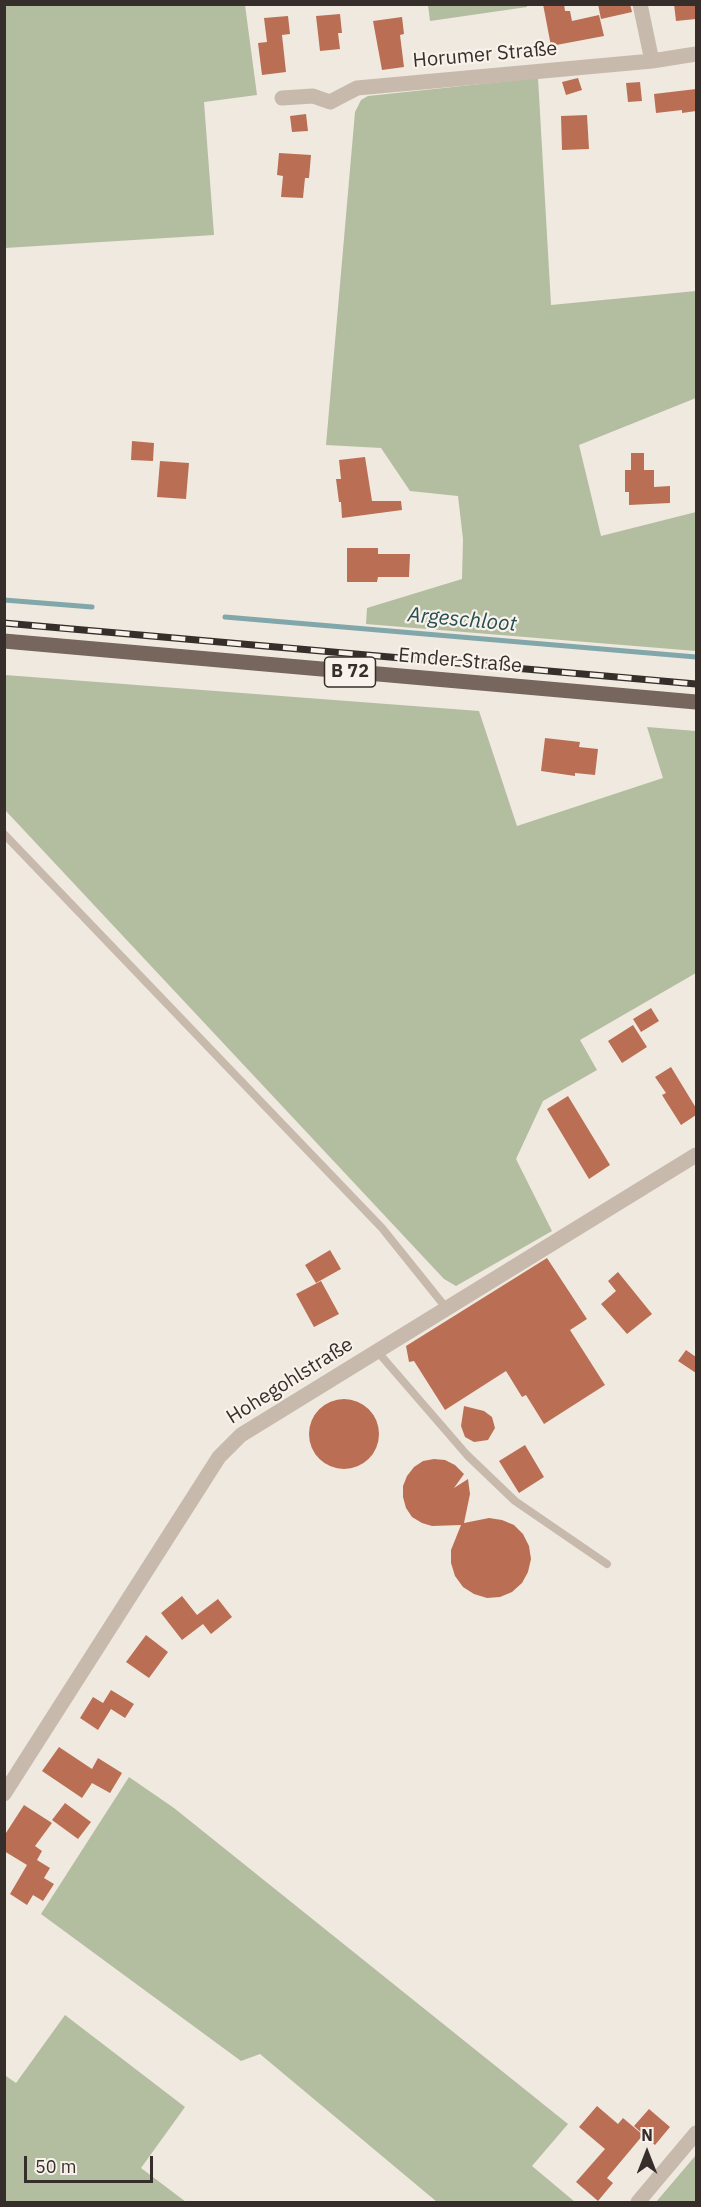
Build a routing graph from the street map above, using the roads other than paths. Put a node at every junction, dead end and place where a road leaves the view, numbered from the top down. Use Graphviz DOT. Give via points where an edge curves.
graph roads {
  1 [pos="640,4"];
  2 [pos="696,54"];
  3 [pos="652,61"];
  4 [pos="282,98"];
  5 [pos="4,641"];
  6 [pos="696,702"];
  7 [pos="4,834"];
  8 [pos="696,1155"];
  9 [pos="447,1309"];
  10 [pos="377,1351"];
  11 [pos="607,1564"];
  12 [pos="4,1794"];
  13 [pos="696,2133"];
  14 [pos="638,2202"];
  1 -- 3 [label="street"];
  2 -- 3 [label="street, Horumer Straße"];
  3 -- 4 [label="street, Horumer Straße" via="357,88 330,102 313,96"];
  5 -- 6 [label="main road, Emder Straße / B 72"];
  7 -- 9 [label="lane" via="382,1228"];
  8 -- 9 [label="street, Hohegohlstraße"];
  9 -- 10 [label="street, Hohegohlstraße"];
  10 -- 11 [label="lane" via="467,1455 515,1501"];
  10 -- 12 [label="street, Hohegohlstraße" via="241,1435 219,1457"];
  13 -- 14 [label="street"];
}
